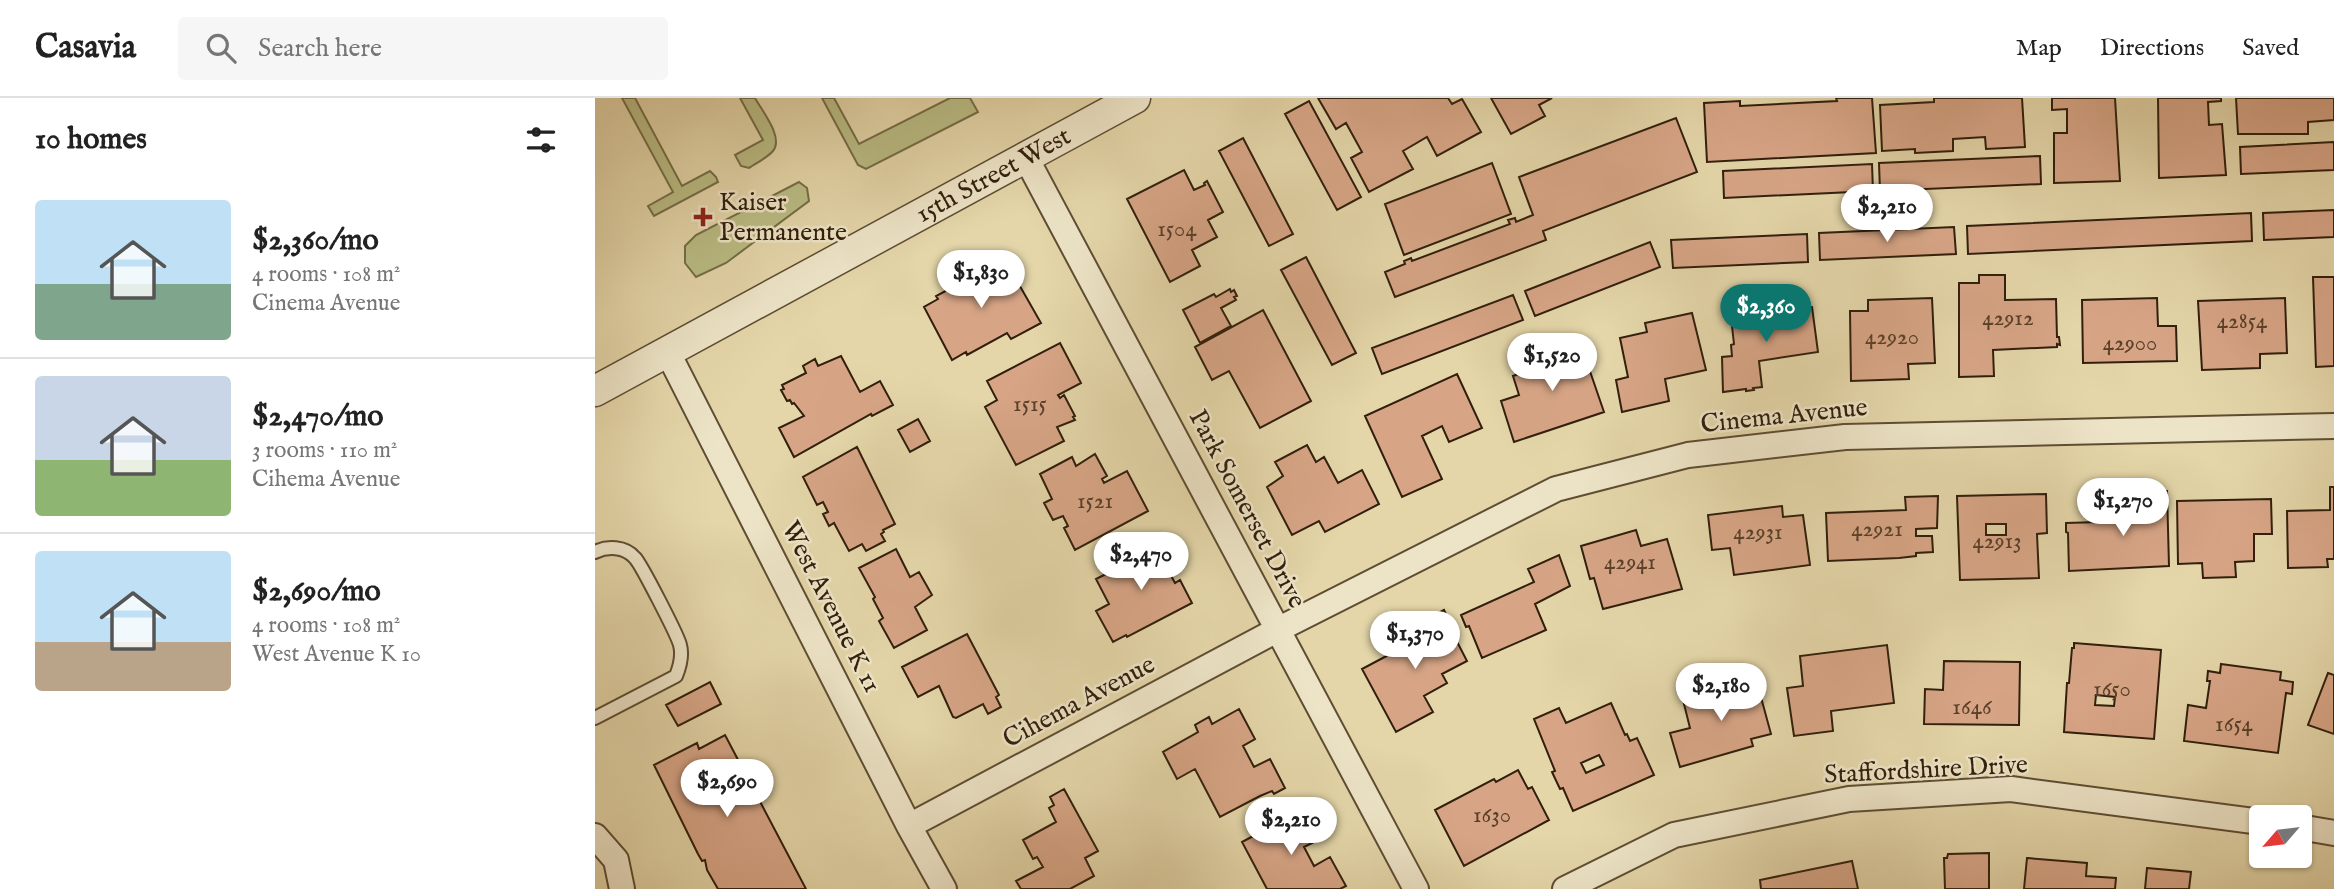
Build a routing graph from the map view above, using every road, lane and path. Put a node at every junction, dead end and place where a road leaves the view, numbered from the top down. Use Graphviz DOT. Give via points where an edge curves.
graph roads {
  1 [pos="1135,98"];
  2 [pos="1025,156"];
  3 [pos="667,351"];
  4 [pos="595,391"];
  5 [pos="2334,426"];
  6 [pos="595,552"];
  7 [pos="1277,630"];
  8 [pos="595,718"];
  9 [pos="2249,820"];
  10 [pos="909,826"];
  11 [pos="2312,829"];
  12 [pos="2334,833"];
  13 [pos="595,836"];
  14 [pos="622,889"];
  15 [pos="944,889"];
  16 [pos="1416,889"];
  17 [pos="1565,889"];
  1 -- 2 [label="street, 15th Street West"];
  2 -- 3 [label="street, 15th Street West"];
  2 -- 7 [label="street, Park Somerset Drive"];
  3 -- 4 [label="street, 15th Street West"];
  3 -- 10 [label="street, West Avenue K 11"];
  5 -- 7 [label="street, Cinema Avenue" via="1846,437 1688,455 1556,489"];
  6 -- 8 [label="lane" via="620,548 635,557 680,644 682,663 676,676"];
  7 -- 10 [label="street, Cihema Avenue"];
  7 -- 16 [label="street, Park Somerset Drive"];
  9 -- 17 [label="street, Staffordshire Drive" via="2011,789 1849,799 1674,835"];
  10 -- 15 [label="street, West Avenue K 11"];
  11 -- 12 [label="street"];
  13 -- 14 [label="street" via="616,860"];
}
